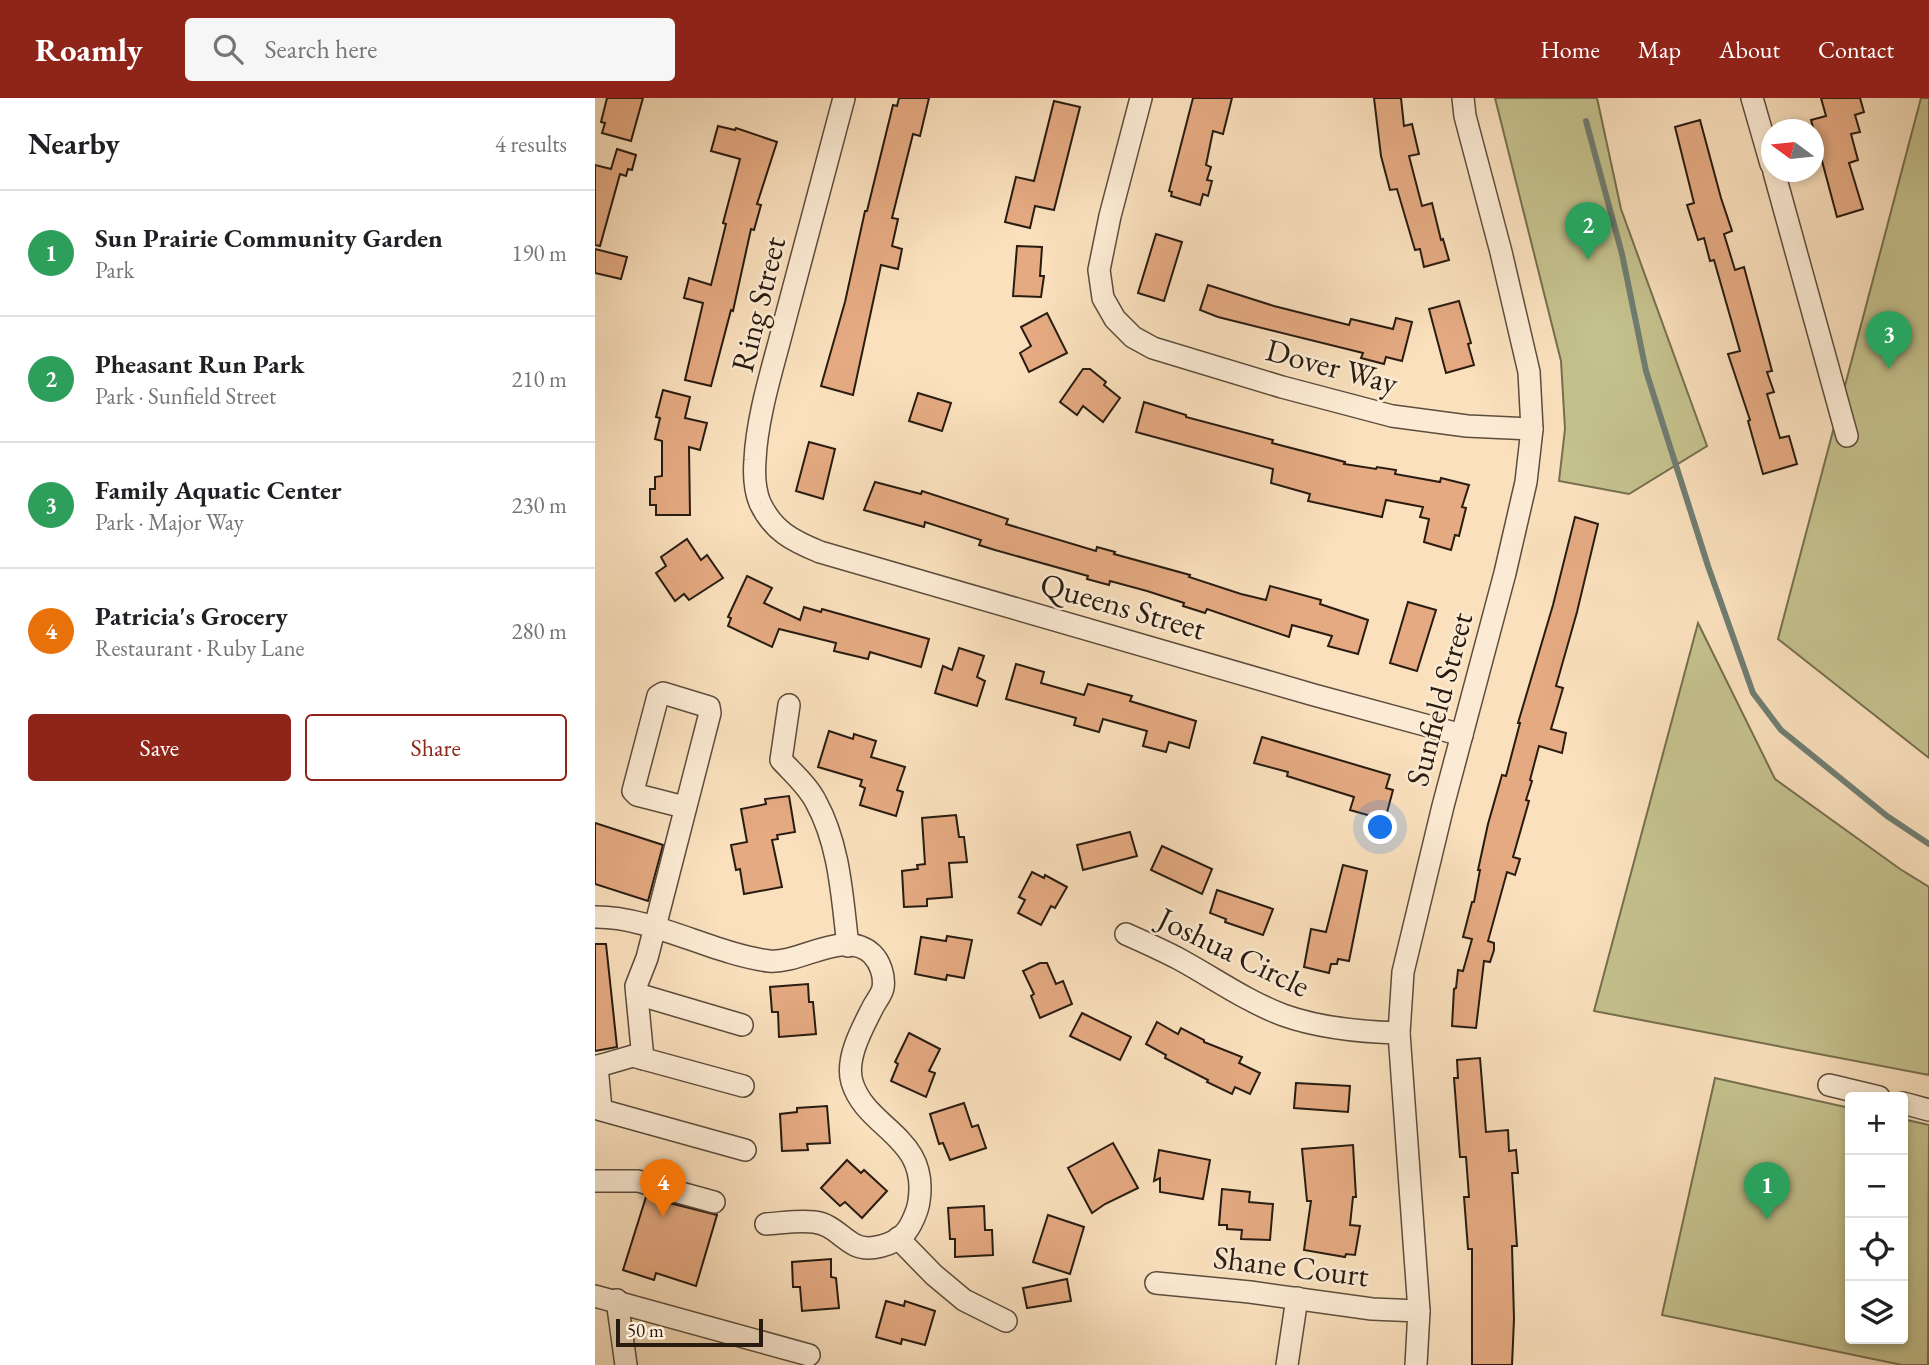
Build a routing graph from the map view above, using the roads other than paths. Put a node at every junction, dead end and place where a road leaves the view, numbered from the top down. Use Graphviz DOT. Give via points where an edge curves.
graph roads {
  1 [pos="842,98"];
  2 [pos="1141,98"];
  3 [pos="1463,98"];
  4 [pos="1752,98"];
  5 [pos="1761,128"];
  6 [pos="1777,182"];
  7 [pos="1532,429"];
  8 [pos="1847,436"];
  9 [pos="774,523"];
  10 [pos="789,705"];
  11 [pos="1462,735"];
  12 [pos="684,807"];
  13 [pos="595,917"];
  14 [pos="653,928"];
  15 [pos="1126,934"];
  16 [pos="848,946"];
  17 [pos="637,994"];
  18 [pos="742,1025"];
  19 [pos="1399,1033"];
  20 [pos="643,1059"];
  21 [pos="596,1066"];
  22 [pos="1829,1085"];
  23 [pos="743,1086"];
  24 [pos="1858,1092"];
  25 [pos="1908,1104"];
  26 [pos="1929,1110"];
  27 [pos="745,1150"];
  28 [pos="595,1181"];
  29 [pos="714,1202"];
  30 [pos="766,1224"];
  31 [pos="898,1238"];
  32 [pos="1156,1283"];
  33 [pos="595,1296"];
  34 [pos="1297,1298"];
  35 [pos="617,1300"];
  36 [pos="1419,1311"];
  37 [pos="1006,1321"];
  38 [pos="772,1355"];
  39 [pos="809,1355"];
  40 [pos="626,1365"];
  41 [pos="1287,1365"];
  42 [pos="1416,1365"];
  1 -- 9 [label="street, Ring Street" via="759,432 756,489"];
  2 -- 7 [label="street, Dover Way" via="1099,270 1103,298 1133,337 1153,348 1392,416"];
  3 -- 7 [label="street, Sunfield Street" via="1529,372"];
  4 -- 5 [label="street"];
  6 -- 8 [label="street"];
  7 -- 11 [label="street, Sunfield Street" via="1526,482"];
  9 -- 11 [label="street, Queens Street" via="791,540 820,552"];
  10 -- 16 [label="street" via="781,760 816,802 838,862"];
  11 -- 19 [label="street, Sunfield Street" via="1403,972"];
  12 -- 12 [label="street" via="709,707 663,693 658,696 633,791"];
  12 -- 14 [label="street"];
  13 -- 14 [label="street"];
  14 -- 16 [label="street" via="772,961"];
  14 -- 17 [label="street"];
  15 -- 19 [label="street, Joshua Circle" via="1284,1015 1307,1023"];
  16 -- 31 [label="street" via="870,953 881,967 883,989 856,1040 852,1081 866,1106 911,1154 922,1184 918,1208 905,1234"];
  17 -- 18 [label="street"];
  17 -- 20 [label="street"];
  19 -- 36 [label="street, Sunfield Street"];
  20 -- 21 [label="street" via="633,1056"];
  20 -- 23 [label="street"];
  21 -- 27 [label="street" via="601,1110"];
  22 -- 24 [label="street"];
  25 -- 26 [label="street"];
  28 -- 29 [label="street" via="638,1181"];
  30 -- 31 [label="street" via="814,1222 832,1227 856,1246 885,1246"];
  31 -- 37 [label="street" via="964,1300"];
  32 -- 34 [label="street, Shane Court"];
  33 -- 35 [label="street"];
  34 -- 36 [label="street, Shane Court"];
  34 -- 41 [label="street"];
  35 -- 38 [label="street"];
  35 -- 40 [label="street"];
  36 -- 42 [label="street, Sunfield Street"];
  38 -- 39 [label="street"];
}
